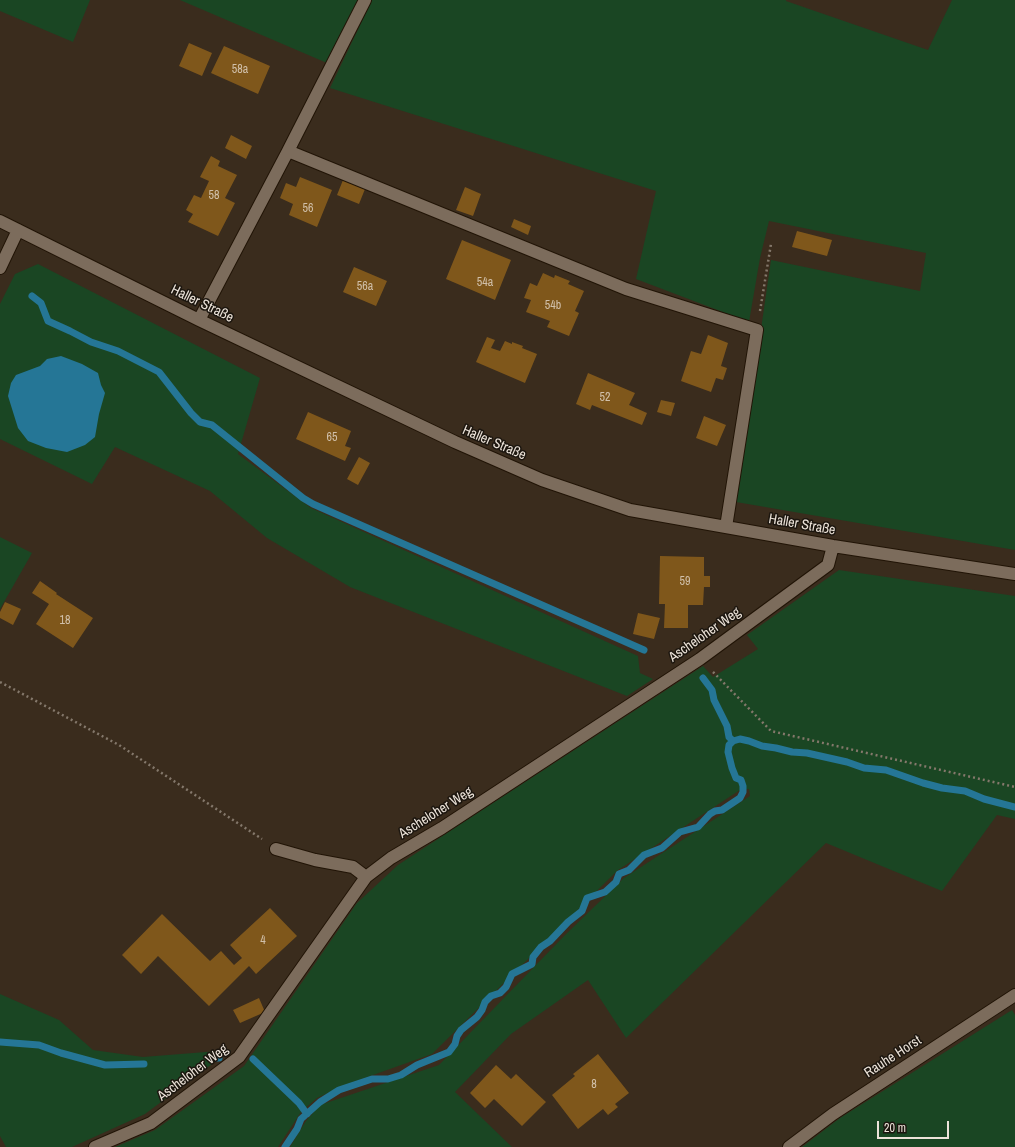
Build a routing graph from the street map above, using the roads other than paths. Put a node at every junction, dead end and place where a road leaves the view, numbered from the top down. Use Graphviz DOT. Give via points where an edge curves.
graph roads {
  1 [pos="365,0"];
  2 [pos="288,152"];
  3 [pos="0,222"];
  4 [pos="18,230"];
  5 [pos="0,268"];
  6 [pos="199,320"];
  7 [pos="726,528"];
  8 [pos="833,546"];
  9 [pos="1015,574"];
  10 [pos="276,848"];
  11 [pos="366,877"];
  12 [pos="1015,995"];
  13 [pos="95,1147"];
  14 [pos="789,1147"];
  1 -- 2 [label="street"];
  2 -- 6 [label="street"];
  2 -- 7 [label="street" via="626,289 757,330"];
  3 -- 4 [label="street, Haller Straße"];
  4 -- 5 [label="street"];
  4 -- 6 [label="street, Haller Straße"];
  6 -- 7 [label="street, Haller Straße" via="454,442 542,480 630,510"];
  7 -- 8 [label="street, Haller Straße"];
  8 -- 9 [label="street, Haller Straße"];
  8 -- 11 [label="street, Ascheloher Weg" via="828,565 700,659 442,828 391,858"];
  10 -- 11 [label="street" via="314,860 353,867"];
  11 -- 13 [label="street, Ascheloher Weg" via="239,1057 151,1122"];
  12 -- 14 [label="street, Rauhe Horst" via="833,1114"];
}
